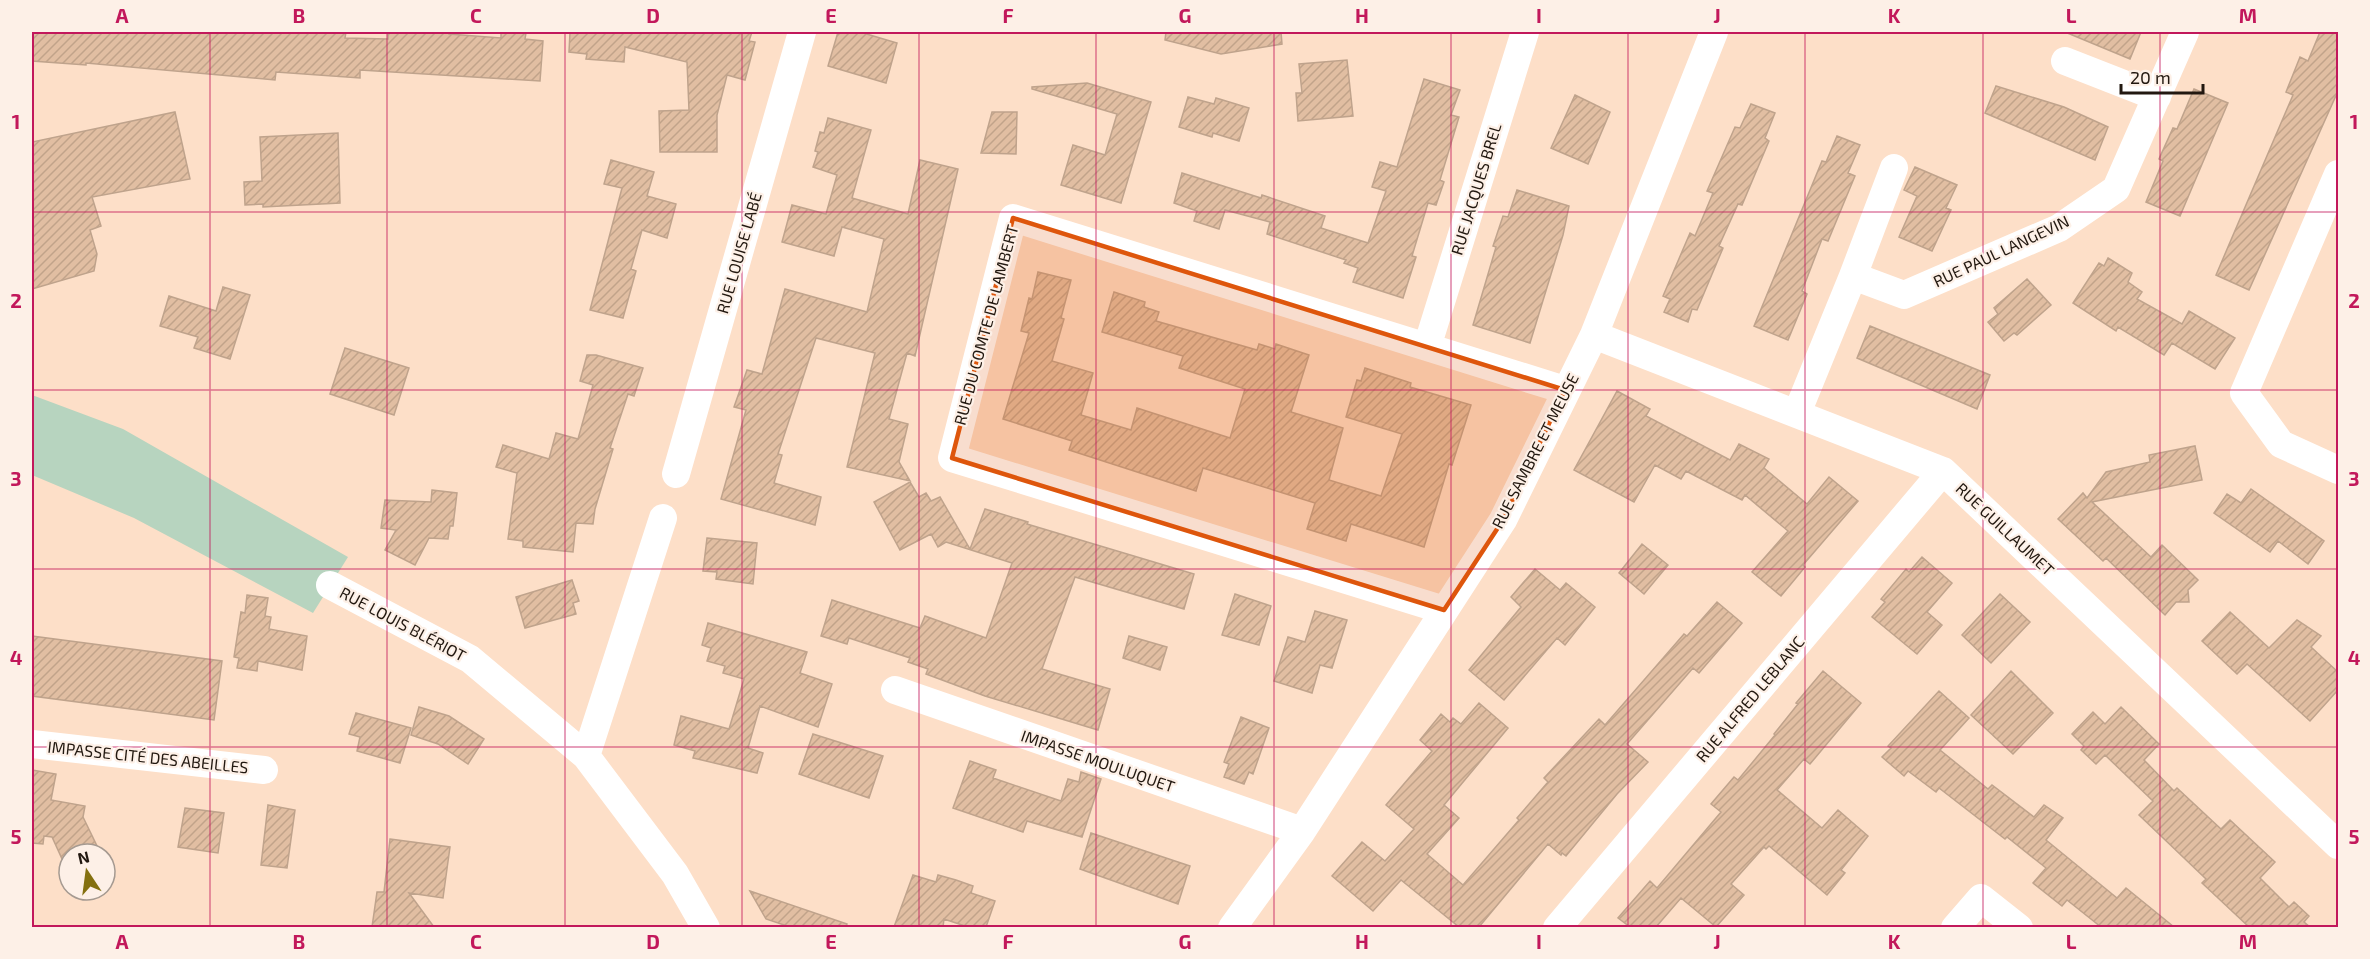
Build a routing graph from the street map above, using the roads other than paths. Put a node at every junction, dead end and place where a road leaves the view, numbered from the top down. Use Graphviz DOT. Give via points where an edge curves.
graph roads {
  1 [pos="802,32"];
  2 [pos="1525,32"];
  3 [pos="1714,32"];
  4 [pos="2186,32"];
  5 [pos="2065,61"];
  6 [pos="2157,97"];
  7 [pos="1894,168"];
  8 [pos="2338,174"];
  9 [pos="1853,276"];
  10 [pos="1594,335"];
  11 [pos="1427,347"];
  12 [pos="1565,390"];
  13 [pos="1797,413"];
  14 [pos="2338,470"];
  15 [pos="1943,471"];
  16 [pos="676,474"];
  17 [pos="663,518"];
  18 [pos="330,585"];
  19 [pos="1444,610"];
  20 [pos="895,690"];
  21 [pos="32,744"];
  22 [pos="586,756"];
  23 [pos="264,770"];
  24 [pos="1302,831"];
  25 [pos="2338,844"];
  26 [pos="706,927"];
  27 [pos="1232,927"];
  28 [pos="1557,927"];
  29 [pos="1955,927"];
  30 [pos="2019,927"];
  1 -- 16 [label="street, RUE LOUISE LABÉ"];
  2 -- 11 [label="street, RUE JACQUES BREL"];
  3 -- 10 [label="street, RUE SAMBRE ET MEUSE"];
  4 -- 6 [label="street, RUE PAUL LANGEVIN"];
  5 -- 6 [label="street"];
  6 -- 9 [label="street, RUE PAUL LANGEVIN" via="2116,189 2059,228 1904,295"];
  7 -- 9 [label="street"];
  8 -- 14 [label="street" via="2244,393 2281,444"];
  9 -- 13 [label="street"];
  10 -- 12 [label="street, RUE SAMBRE ET MEUSE"];
  10 -- 13 [label="street, RUE GUILLAUMET"];
  11 -- 12 [label="street, RUE DU COMTE DE LAMBERT"];
  11 -- 19 [label="street, RUE DU COMTE DE LAMBERT" via="1013,218 952,458"];
  12 -- 19 [label="street, RUE SAMBRE ET MEUSE" via="1503,520"];
  13 -- 15 [label="street, RUE GUILLAUMET"];
  15 -- 25 [label="street, RUE GUILLAUMET"];
  15 -- 28 [label="street, RUE ALFRED LEBLANC"];
  17 -- 22 [label="street"];
  18 -- 22 [label="street, RUE LOUIS BLÉRIOT" via="470,659"];
  19 -- 24 [label="street, RUE SAMBRE ET MEUSE"];
  20 -- 24 [label="street, IMPASSE MOULUQUET"];
  21 -- 23 [label="street, IMPASSE CITÉ DES ABEILLES"];
  22 -- 26 [label="street, RUE LOUIS BLÉRIOT" via="675,874"];
  24 -- 27 [label="street, RUE SAMBRE ET MEUSE"];
  29 -- 30 [label="street" via="1981,898"];
}
